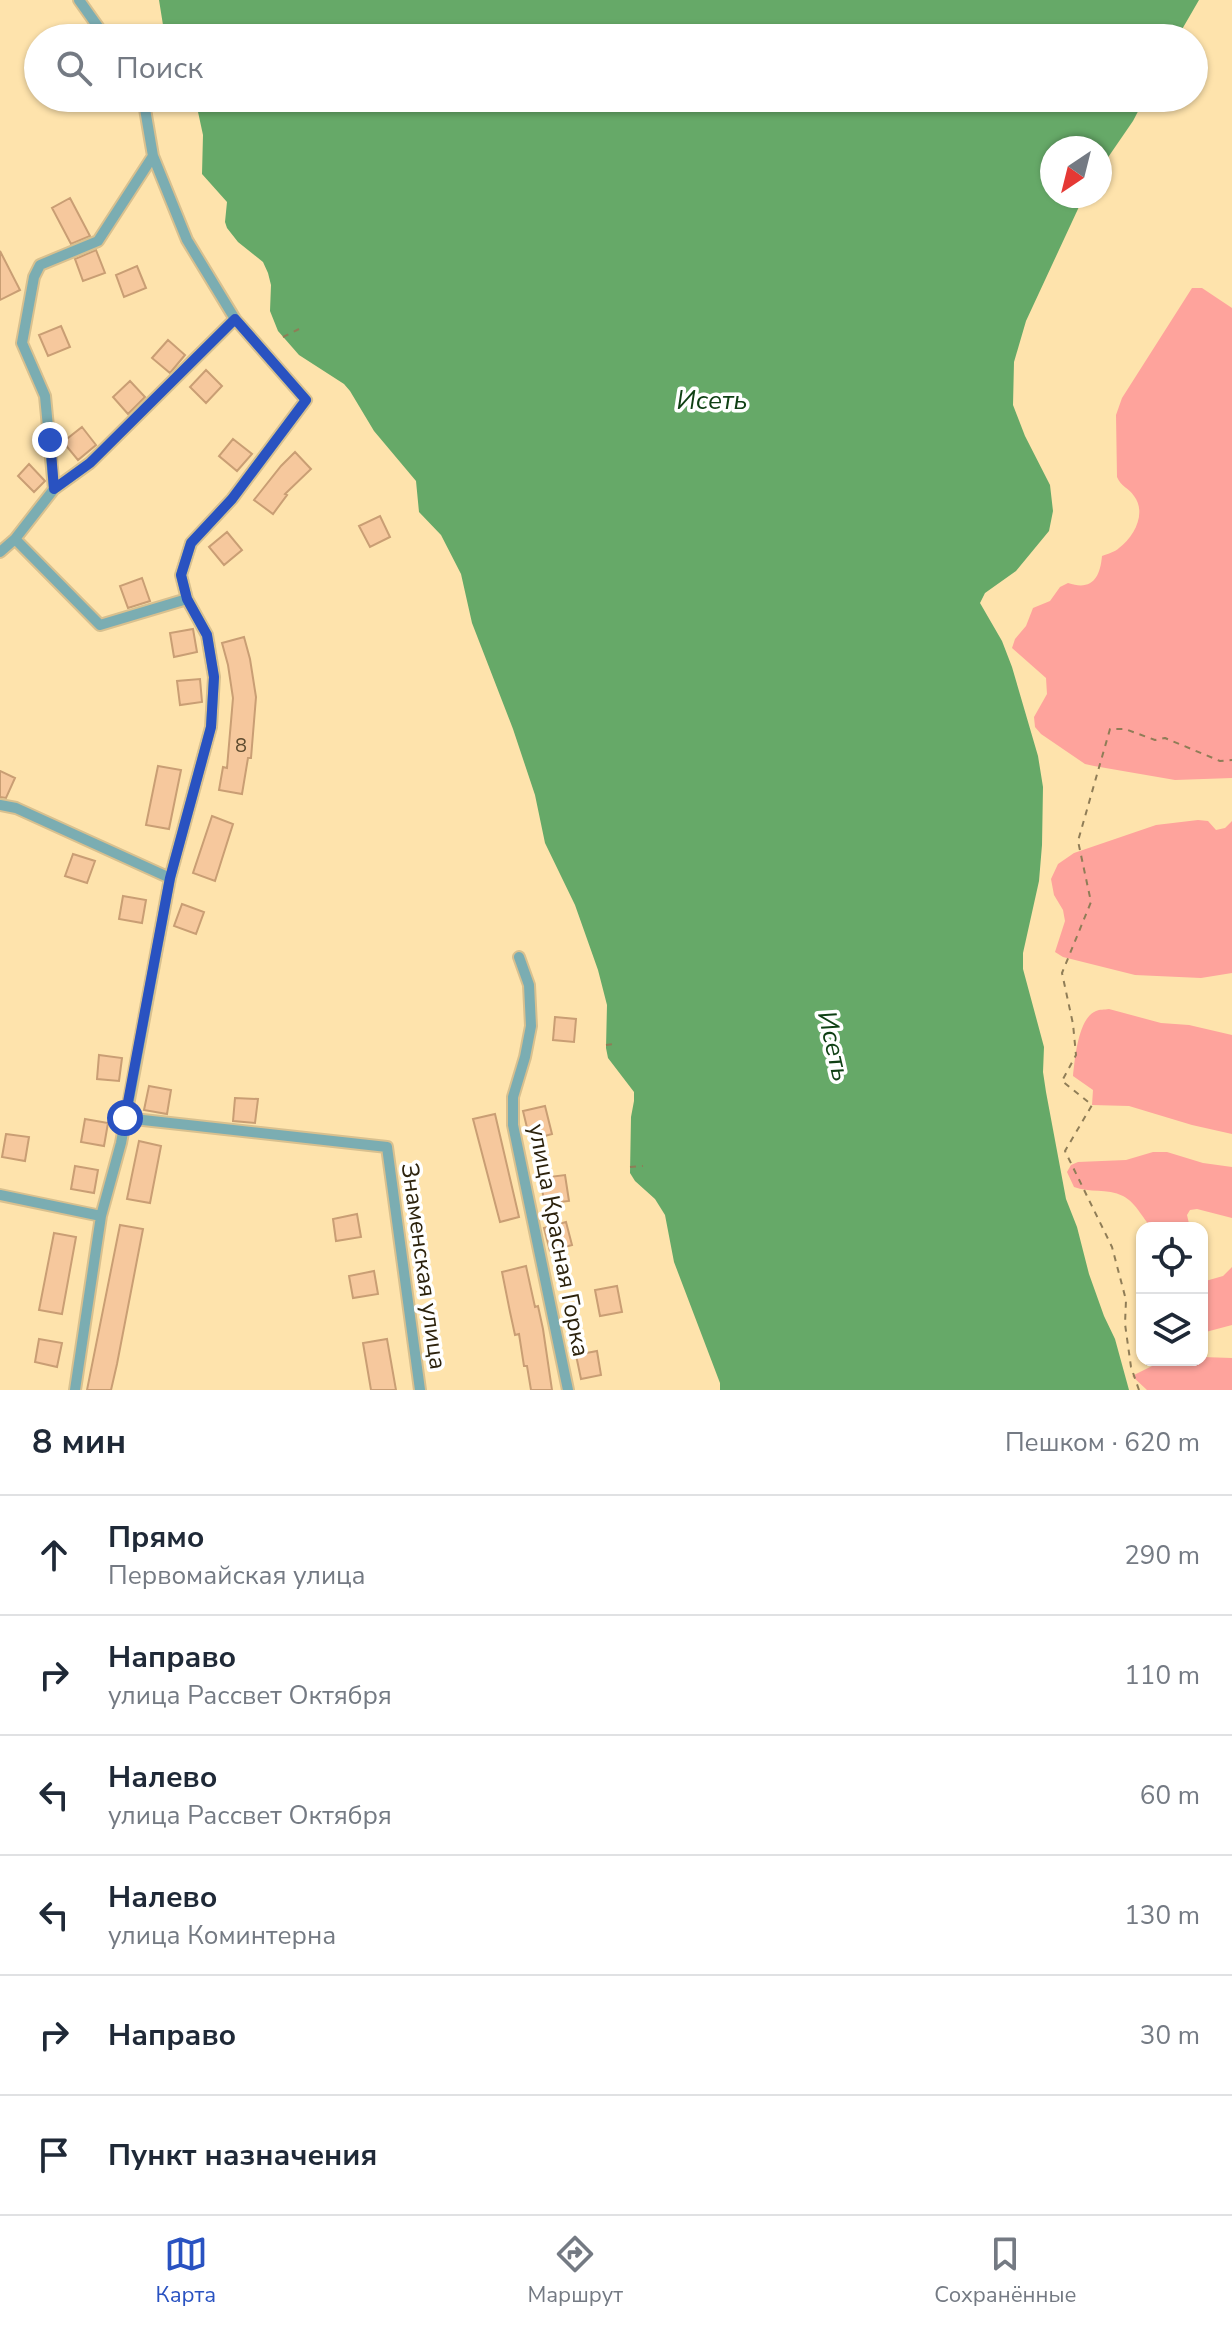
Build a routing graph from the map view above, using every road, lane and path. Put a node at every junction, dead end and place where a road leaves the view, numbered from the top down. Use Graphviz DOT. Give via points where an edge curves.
graph roads {
  1 [pos="79,0"];
  2 [pos="96,24"];
  3 [pos="146,112"];
  4 [pos="153,156"];
  5 [pos="235,319"];
  6 [pos="299,329"];
  7 [pos="283,337"];
  8 [pos="54,489"];
  9 [pos="15,539"];
  10 [pos="0,552"];
  11 [pos="187,599"];
  12 [pos="1232,760"];
  13 [pos="0,805"];
  14 [pos="170,878"];
  15 [pos="519,957"];
  16 [pos="615,1044"];
  17 [pos="606,1045"];
  18 [pos="125,1118"];
  19 [pos="643,1166"];
  20 [pos="630,1167"];
  21 [pos="0,1195"];
  22 [pos="101,1216"];
  23 [pos="75,1390"];
  24 [pos="420,1390"];
  25 [pos="568,1390"];
  26 [pos="1139,1390"];
  1 -- 2 [label="street"];
  3 -- 4 [label="street"];
  4 -- 5 [label="street" via="187,240"];
  4 -- 8 [label="street" via="98,241 40,265 34,277 22,343 45,396"];
  5 -- 8 [label="street" via="90,463"];
  5 -- 11 [label="street" via="306,400 232,499 191,543 181,575"];
  6 -- 7 [label="path"];
  8 -- 9 [label="street"];
  9 -- 10 [label="street"];
  9 -- 11 [label="street" via="100,625"];
  11 -- 14 [label="street" via="207,635 214,677 211,727"];
  12 -- 26 [label="path" via="1220,761 1165,738 1110,729 1078,841 1091,902 1062,973 1076,1055 1062,1081 1092,1105 1065,1151 1112,1247"];
  13 -- 14 [label="street"];
  14 -- 18 [label="street"];
  15 -- 25 [label="street, улица Красная Горка" via="529,985 531,1026 513,1097 513,1125"];
  16 -- 17 [label="path"];
  18 -- 22 [label="street"];
  18 -- 24 [label="street, Знаменская улица" via="387,1147"];
  19 -- 20 [label="path"];
  21 -- 22 [label="street"];
  22 -- 23 [label="street"];
}
